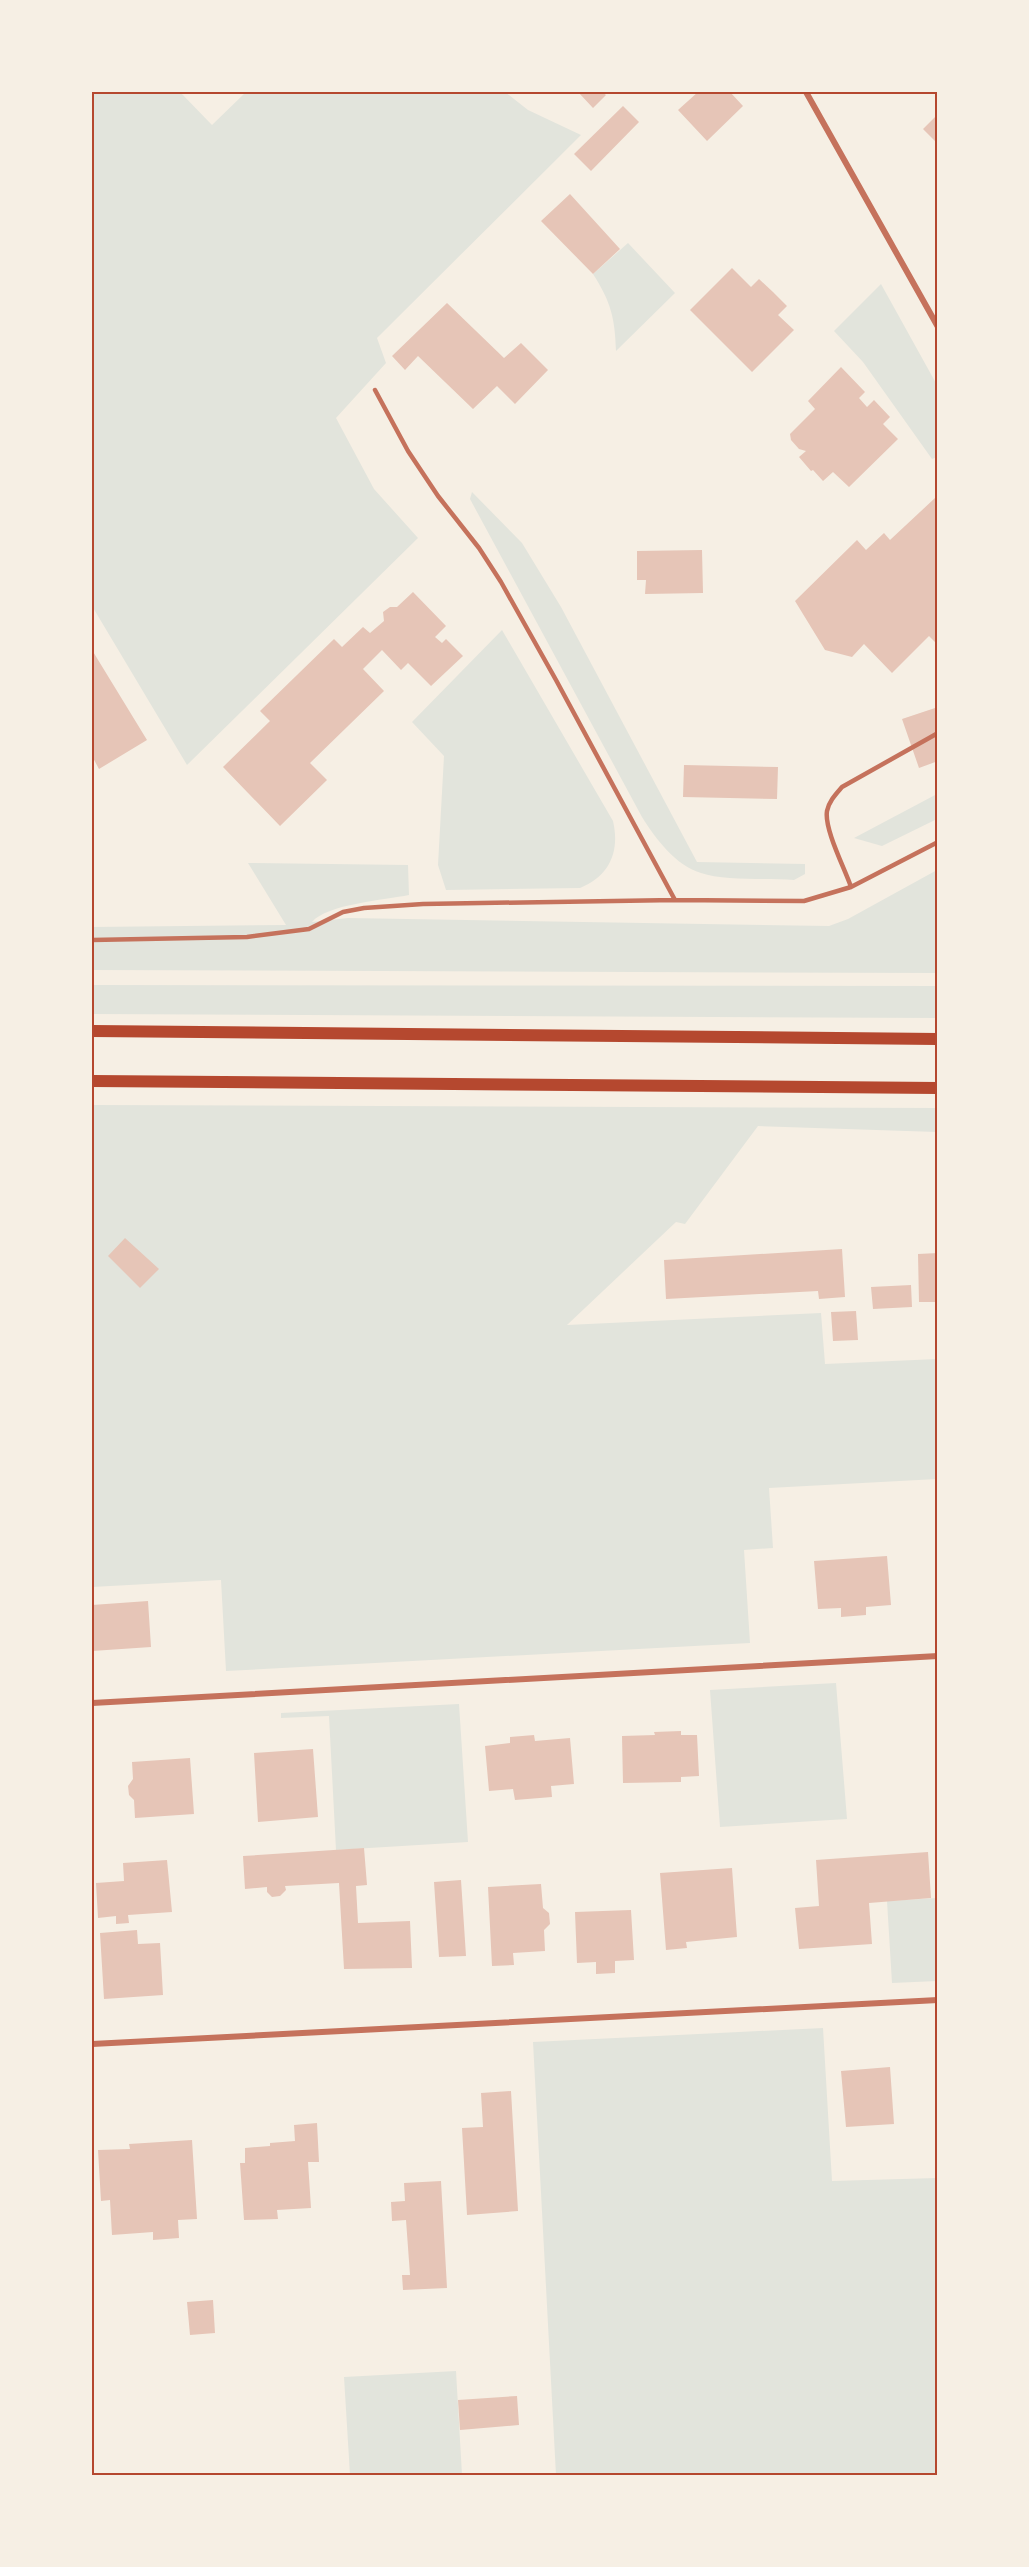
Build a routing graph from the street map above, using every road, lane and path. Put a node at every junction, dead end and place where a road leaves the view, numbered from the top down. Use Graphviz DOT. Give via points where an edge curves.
graph roads {
  1 [pos="806,92"];
  2 [pos="938,327"];
  3 [pos="375,390"];
  4 [pos="938,733"];
  5 [pos="938,842"];
  6 [pos="851,887"];
  7 [pos="675,900"];
  8 [pos="92,940"];
  9 [pos="92,1031"];
  10 [pos="938,1039"];
  11 [pos="92,1081"];
  12 [pos="938,1088"];
  13 [pos="938,1656"];
  14 [pos="92,1703"];
  15 [pos="938,2000"];
  16 [pos="92,2044"];
  1 -- 2 [label="street"];
  3 -- 7 [label="lane" via="408,451 501,582"];
  4 -- 6 [label="lane" via="842,787 833,796 827,821"];
  5 -- 6 [label="lane"];
  6 -- 7 [label="lane" via="804,900"];
  7 -- 8 [label="lane" via="364,908 343,912 309,929 247,937"];
  9 -- 10 [label="main road"];
  11 -- 12 [label="main road"];
  13 -- 14 [label="street"];
  15 -- 16 [label="street"];
}
